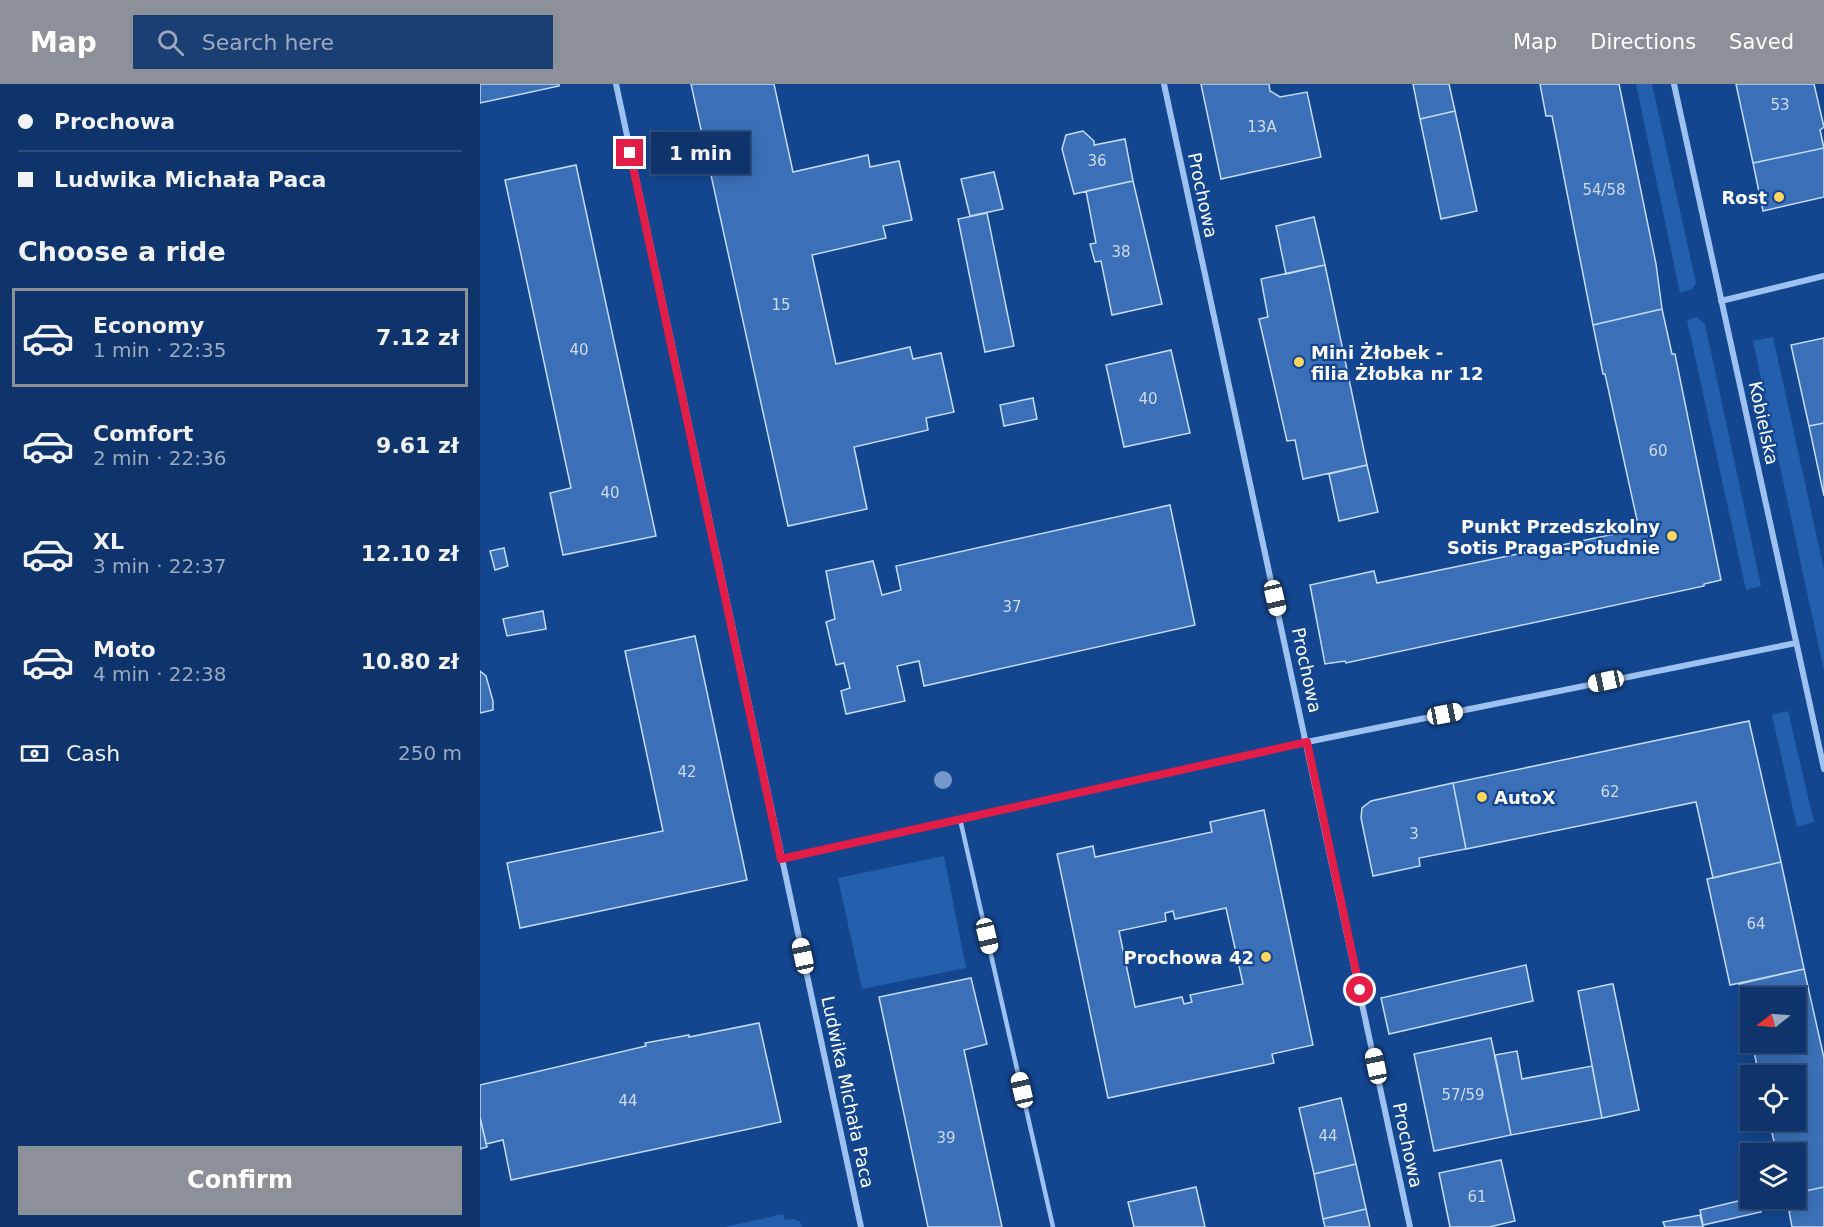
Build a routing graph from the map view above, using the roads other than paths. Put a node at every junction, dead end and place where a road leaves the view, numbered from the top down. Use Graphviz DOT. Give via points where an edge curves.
graph roads {
  1 [pos="615,84"];
  2 [pos="1164,84"];
  3 [pos="1674,84"];
  4 [pos="1824,276"];
  5 [pos="1721,301"];
  6 [pos="1796,643"];
  7 [pos="1307,742"];
  8 [pos="1824,769"];
  9 [pos="960,819"];
  10 [pos="781,859"];
  11 [pos="861,1227"];
  12 [pos="1053,1227"];
  13 [pos="1410,1227"];
  1 -- 10 [label="street, Ludwika Michała Paca"];
  2 -- 7 [label="street, Prochowa"];
  3 -- 5 [label="street, Kobielska"];
  4 -- 5 [label="street"];
  5 -- 6 [label="street, Kobielska"];
  6 -- 7 [label="street"];
  6 -- 8 [label="street, Kobielska"];
  7 -- 9 [label="street"];
  7 -- 13 [label="street, Prochowa"];
  9 -- 10 [label="street"];
  9 -- 12 [label="lane"];
  10 -- 11 [label="street, Ludwika Michała Paca"];
}
